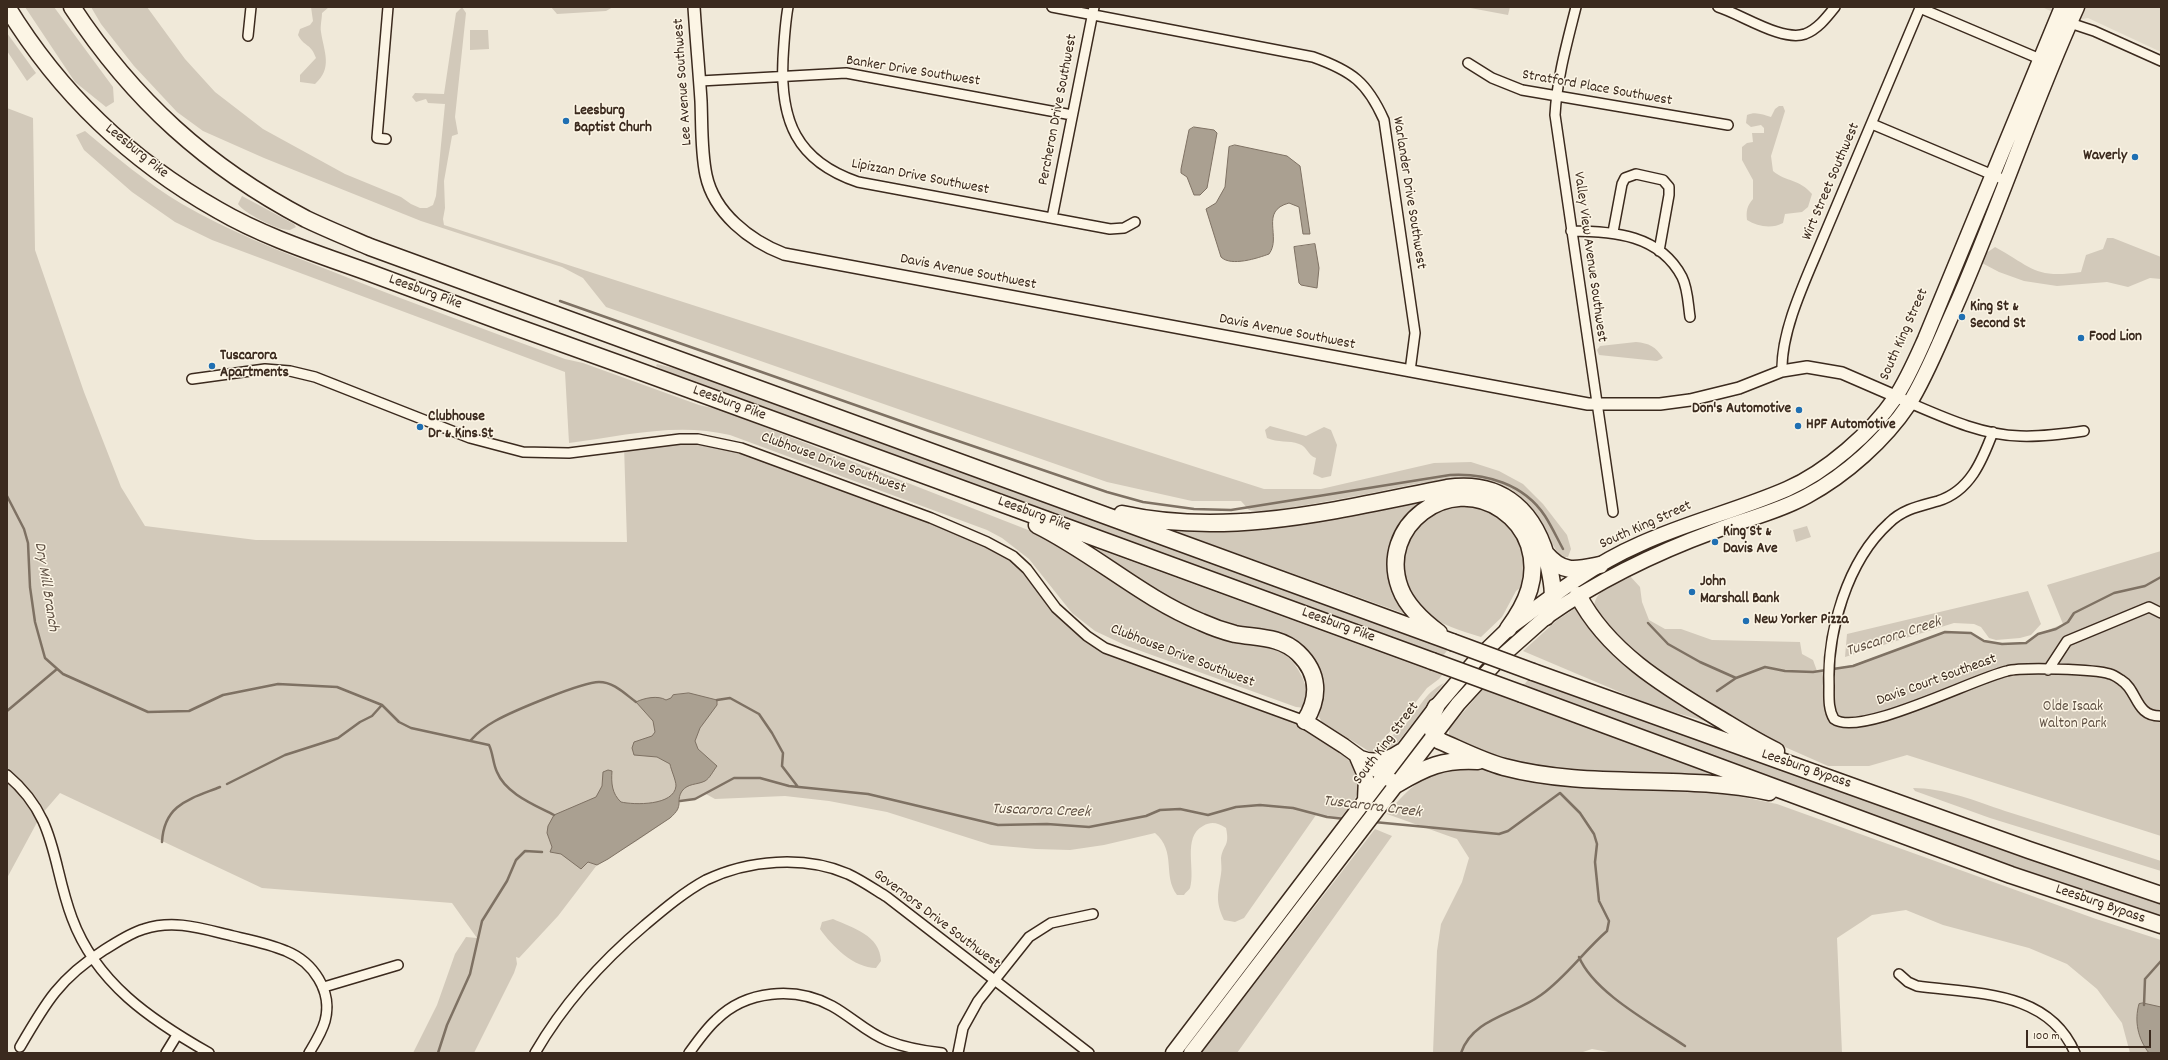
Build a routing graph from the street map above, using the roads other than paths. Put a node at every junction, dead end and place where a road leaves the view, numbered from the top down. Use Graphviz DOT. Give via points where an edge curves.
graph roads {
  1 [pos="7,7"];
  2 [pos="72,7"];
  3 [pos="251,7"];
  4 [pos="388,7"];
  5 [pos="694,7"];
  6 [pos="788,7"];
  7 [pos="1052,7"];
  8 [pos="1576,7"];
  9 [pos="1718,7"];
  10 [pos="1835,7"];
  11 [pos="2062,7"];
  12 [pos="2078,7"];
  13 [pos="1093,11"];
  14 [pos="2070,23"];
  15 [pos="248,36"];
  16 [pos="2040,58"];
  17 [pos="2161,61"];
  18 [pos="1468,63"];
  19 [pos="782,76"];
  20 [pos="700,81"];
  21 [pos="1556,95"];
  22 [pos="1072,115"];
  23 [pos="1872,124"];
  24 [pos="1728,125"];
  25 [pos="386,139"];
  26 [pos="703,156"];
  27 [pos="1992,175"];
  28 [pos="2007,181"];
  29 [pos="1052,218"];
  30 [pos="1135,222"];
  31 [pos="1571,232"];
  32 [pos="1613,232"];
  33 [pos="1659,250"];
  34 [pos="1690,317"];
  35 [pos="1410,371"];
  36 [pos="1782,371"];
  37 [pos="192,378"];
  38 [pos="1896,397"];
  39 [pos="1910,403"];
  40 [pos="1596,405"];
  41 [pos="2084,431"];
  42 [pos="1993,432"];
  43 [pos="963,489"];
  44 [pos="1063,502"];
  45 [pos="1612,512"];
  46 [pos="1546,554"];
  47 [pos="1600,565"];
  48 [pos="1554,595"];
  49 [pos="1578,595"];
  50 [pos="2161,613"];
  51 [pos="1546,617"];
  52 [pos="1508,629"];
  53 [pos="1452,642"];
  54 [pos="2048,670"];
  55 [pos="1522,694"];
  56 [pos="1436,707"];
  57 [pos="2161,716"];
  58 [pos="1305,721"];
  59 [pos="1434,735"];
  60 [pos="1406,748"];
  61 [pos="1357,756"];
  62 [pos="1487,762"];
  63 [pos="7,775"];
  64 [pos="1391,780"];
  65 [pos="1839,781"];
  66 [pos="1361,805"];
  67 [pos="1832,808"];
  68 [pos="2161,895"];
  69 [pos="1093,914"];
  70 [pos="2161,925"];
  71 [pos="92,958"];
  72 [pos="398,965"];
  73 [pos="1899,974"];
  74 [pos="995,981"];
  75 [pos="324,987"];
  76 [pos="177,1035"];
  77 [pos="20,1047"];
  78 [pos="166,1053"];
  79 [pos="209,1053"];
  80 [pos="309,1053"];
  81 [pos="535,1053"];
  82 [pos="689,1053"];
  83 [pos="942,1053"];
  84 [pos="958,1053"];
  85 [pos="1089,1053"];
  86 [pos="1173,1053"];
  87 [pos="1191,1053"];
  88 [pos="2075,1053"];
  1 -- 43 [label="highway, Leesburg Pike" via="25,37 54,75 114,137 178,186 229,216 272,236 346,264"];
  2 -- 44 [label="highway, Leesburg Pike" via="94,41 122,76 169,125 221,167 308,220 377,250"];
  3 -- 15 [label="street"];
  4 -- 25 [label="street" via="377,138"];
  5 -- 20 [label="street, Lee Avenue Southwest"];
  6 -- 19 [label="street, Lipizzan Drive Southwest"];
  7 -- 13 [label="street, Warlander Drive Southwest"];
  8 -- 21 [label="street, Valley View Avenue Southwest"];
  9 -- 10 [label="street" via="1778,33 1796,35 1812,30"];
  11 -- 16 [label="main road, South King Street"];
  12 -- 14 [label="main road, South King Street"];
  13 -- 22 [label="street, Percheron Drive Southwest"];
  13 -- 35 [label="street, Warlander Drive Southwest" via="1314,57 1340,66 1364,86 1376,102 1384,120 1414,333"];
  14 -- 17 [label="street"];
  14 -- 28 [label="main road, South King Street"];
  16 -- 23 [label="street, Wirt Street Southwest" via="1920,8"];
  16 -- 27 [label="main road, South King Street"];
  18 -- 21 [label="street, Stratford Place Southwest" via="1506,86"];
  19 -- 20 [label="street, Banker Drive Southwest"];
  19 -- 22 [label="street, Banker Drive Southwest" via="858,74"];
  19 -- 29 [label="street, Lipizzan Drive Southwest" via="785,107 797,139 810,155 841,176 858,182"];
  20 -- 26 [label="street, Lee Avenue Southwest"];
  21 -- 24 [label="street, Stratford Place Southwest"];
  21 -- 31 [label="street, Valley View Avenue Southwest" via="1555,115"];
  22 -- 29 [label="street, Percheron Drive Southwest"];
  23 -- 27 [label="street"];
  23 -- 36 [label="street, Wirt Street Southwest" via="1814,261 1787,333"];
  26 -- 35 [label="street, Davis Avenue Southwest" via="708,182 723,209 746,234 784,254"];
  27 -- 28 [label="street"];
  27 -- 38 [label="main road, South King Street" via="1925,339"];
  28 -- 39 [label="main road, South King Street" via="1968,277"];
  29 -- 30 [label="street, Lipizzan Drive Southwest" via="1110,228 1124,228"];
  31 -- 32 [label="street"];
  31 -- 40 [label="street, Valley View Avenue Southwest"];
  32 -- 33 [label="street" via="1645,242"];
  32 -- 33 [label="street" via="1625,178 1636,174 1663,180 1669,188 1669,195"];
  33 -- 34 [label="street" via="1670,259 1682,278"];
  35 -- 40 [label="street, Davis Avenue Southwest"];
  36 -- 38 [label="street, Davis Avenue Southwest" via="1807,367 1826,369 1842,373"];
  36 -- 40 [label="street, Davis Avenue Southwest" via="1739,388 1690,400 1660,404"];
  37 -- 58 [label="street, Clubhouse Drive Southwest" via="265,369 290,371 315,377 470,438 523,452 569,453 680,439 698,439 741,448 931,518 987,542 1013,556 1027,569 1056,608 1105,648"];
  38 -- 39 [label="street, Davis Avenue Southwest"];
  38 -- 47 [label="main road, South King Street" via="1852,445 1813,475 1763,499 1662,534"];
  39 -- 42 [label="street" via="1945,418"];
  39 -- 49 [label="main road, South King Street" via="1895,423 1868,450 1807,496 1769,513 1670,548 1628,567"];
  40 -- 45 [label="street, Valley View Avenue Southwest"];
  41 -- 42 [label="street" via="2041,436"];
  42 -- 54 [label="street, Davis Court Southeast" via="1983,458 1962,487 1940,500 1907,510 1889,522 1870,545 1854,572 1833,629 1829,663 1830,709 1834,719 1842,722 1858,721 1902,711 2002,672"];
  43 -- 55 [label="highway, Leesburg Pike, bridge"];
  43 -- 58 [label="highway" via="1050,532 1183,614 1220,630 1286,644 1306,662 1315,687 1315,704"];
  44 -- 46 [label="highway" via="1151,520 1220,524 1298,517 1467,486 1488,489 1519,506 1536,528"];
  44 -- 53 [label="highway, Leesburg Pike"];
  46 -- 47 [label="highway" via="1554,563 1566,569"];
  46 -- 48 [label="highway"];
  47 -- 48 [label="main road, South King Street"];
  48 -- 51 [label="highway" via="1552,607"];
  48 -- 52 [label="main road, South King Street"];
  49 -- 51 [label="main road, South King Street"];
  49 -- 65 [label="highway" via="1594,622 1604,633 1632,660 1681,696 1766,746"];
  50 -- 54 [label="street" via="2149,607 2074,637 2062,647"];
  51 -- 59 [label="main road, South King Street" via="1481,677"];
  52 -- 53 [label="highway" via="1523,607 1532,586 1533,566 1525,534 1517,522 1494,504 1473,498 1446,500 1423,511 1412,521 1399,544 1396,569 1399,587 1411,607 1419,617"];
  52 -- 56 [label="main road, South King Street" via="1471,665"];
  53 -- 65 [label="highway, Leesburg Bypass, bridge" via="1660,719"];
  54 -- 57 [label="street, Davis Court Southeast" via="2110,674 2123,682 2143,710 2152,717"];
  55 -- 67 [label="highway, Leesburg Bypass"];
  56 -- 59 [label="highway" via="1431,722"];
  56 -- 60 [label="main road, South King Street"];
  58 -- 61 [label="main road, Clubhouse Drive Southwest"];
  59 -- 62 [label="highway" via="1440,741"];
  59 -- 64 [label="main road, South King Street"];
  60 -- 61 [label="main road" via="1382,760 1368,761"];
  60 -- 64 [label="main road, South King Street"];
  61 -- 64 [label="main road, Clubhouse Drive Southwest"];
  61 -- 66 [label="main road" via="1366,778"];
  62 -- 64 [label="highway" via="1462,760 1439,763"];
  62 -- 67 [label="highway" via="1559,777 1707,784 1739,788"];
  63 -- 71 [label="street" via="30,798 44,822 52,842 72,919"];
  64 -- 66 [label="main road, South King Street"];
  64 -- 87 [label="main road, South King Street" via="1374,813"];
  65 -- 68 [label="highway, Leesburg Bypass"];
  66 -- 86 [label="main road, South King Street"];
  67 -- 70 [label="highway, Leesburg Bypass" via="2011,875"];
  69 -- 74 [label="street" via="1051,923 1035,932"];
  71 -- 75 [label="street" via="133,933 157,925 181,924 285,950 306,963"];
  71 -- 76 [label="street" via="136,1006"];
  71 -- 77 [label="street" via="76,968 58,986"];
  72 -- 75 [label="street"];
  73 -- 88 [label="street" via="1917,986 2007,997 2032,1006 2055,1023"];
  74 -- 81 [label="street, Governors Drive Southwest" via="886,897 847,874 807,864 764,864 741,868 705,881 650,920 594,971 568,1003"];
  74 -- 84 [label="street" via="970,1013 963,1028"];
  74 -- 85 [label="street, Governors Drive Southwest"];
  75 -- 80 [label="street" via="327,1009 325,1020"];
  76 -- 78 [label="street"];
  76 -- 79 [label="street"];
  82 -- 83 [label="street" via="726,1010 754,998 783,993 814,998 832,1006 861,1027 889,1042"];
}
